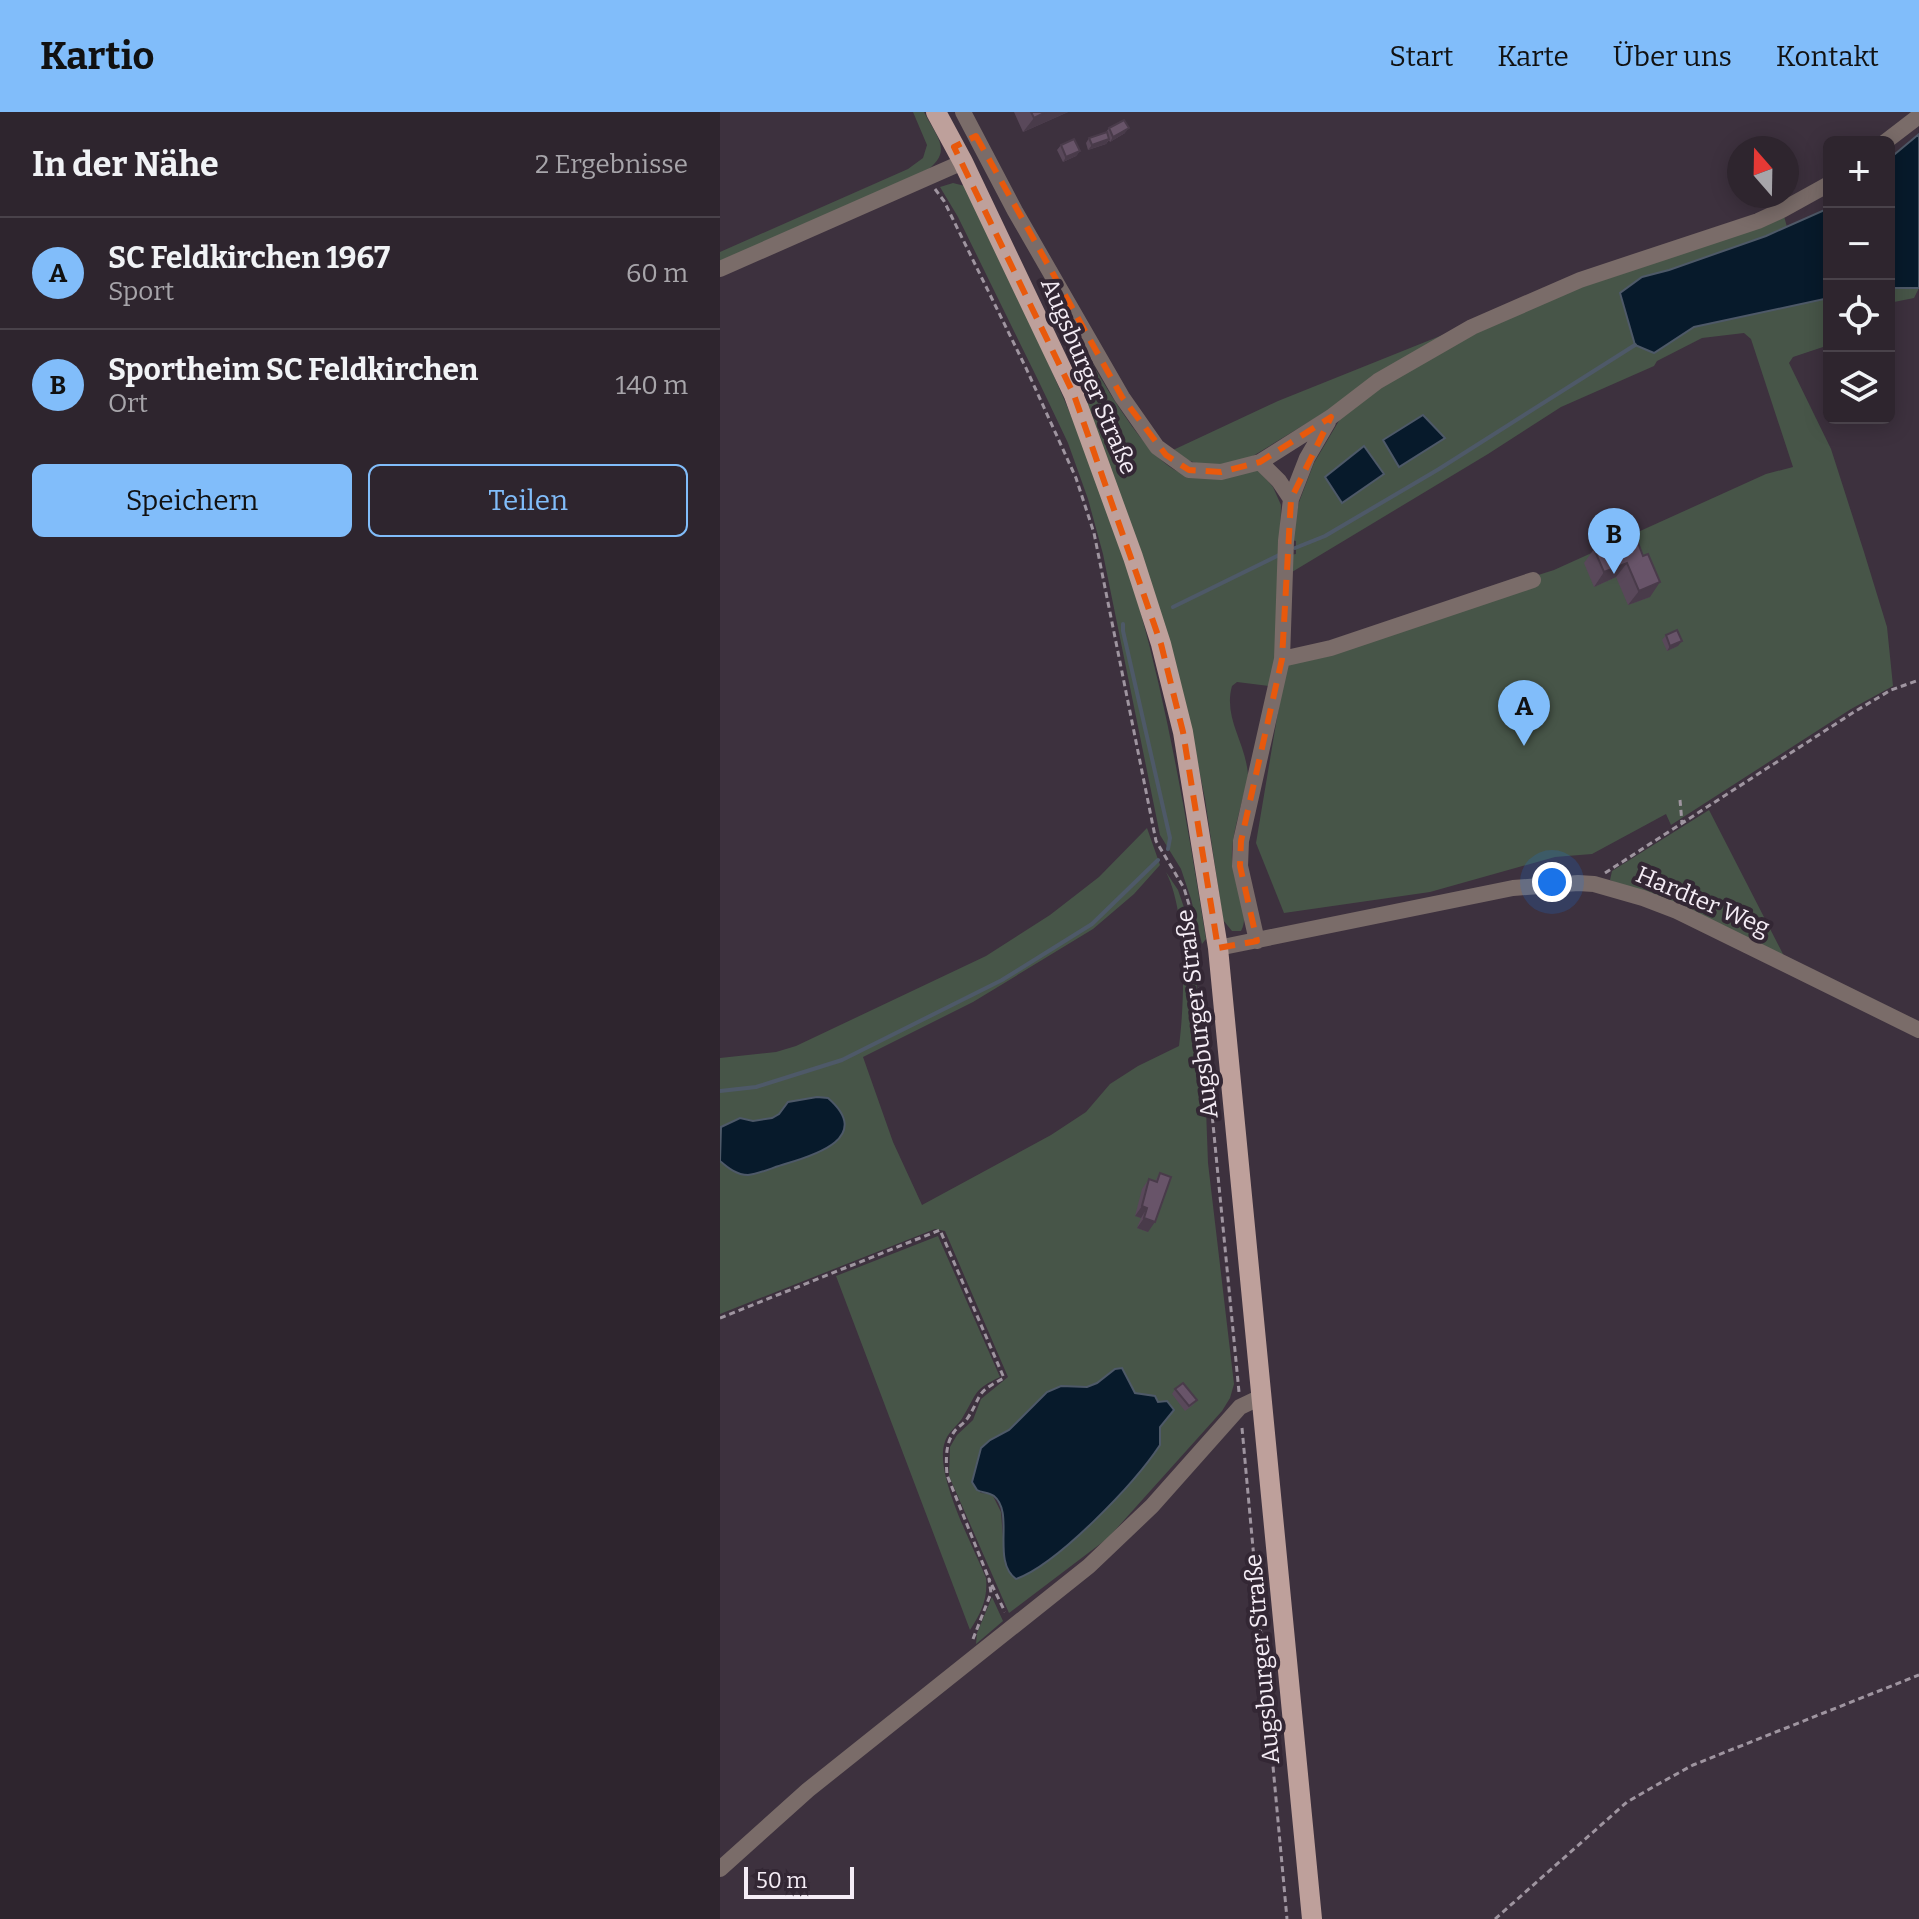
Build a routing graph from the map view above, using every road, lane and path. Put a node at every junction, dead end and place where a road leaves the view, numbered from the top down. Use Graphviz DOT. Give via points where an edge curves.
graph roads {
  1 [pos="936,112"];
  2 [pos="963,112"];
  3 [pos="1919,116"];
  4 [pos="976,136"];
  5 [pos="1893,136"];
  6 [pos="959,155"];
  7 [pos="927,180"];
  8 [pos="1823,187"];
  9 [pos="720,269"];
  10 [pos="1331,417"];
  11 [pos="1260,462"];
  12 [pos="1291,499"];
  13 [pos="1533,580"];
  14 [pos="1282,659"];
  15 [pos="1919,680"];
  16 [pos="1680,800"];
  17 [pos="1682,823"];
  18 [pos="1594,884"];
  19 [pos="1257,941"];
  20 [pos="1218,948"];
  21 [pos="1919,1030"];
  22 [pos="720,1318"];
  23 [pos="1263,1396"];
  24 [pos="1240,1407"];
  25 [pos="989,1579"];
  26 [pos="1011,1626"];
  27 [pos="970,1658"];
  28 [pos="1919,1675"];
  29 [pos="720,1869"];
  30 [pos="1287,1919"];
  31 [pos="1312,1919"];
  32 [pos="1495,1919"];
  1 -- 6 [label="main road, Augsburger Straße"];
  2 -- 4 [label="street"];
  3 -- 5 [label="street"];
  4 -- 6 [label="street"];
  4 -- 11 [label="street" via="1085,336 1157,447 1189,470 1221,472"];
  6 -- 7 [label="street"];
  6 -- 20 [label="main road, Augsburger Straße" via="1074,395 1133,557 1183,732"];
  7 -- 9 [label="street"];
  7 -- 24 [label="path" via="944,201 1076,478 1094,533 1156,841 1184,888 1193,918"];
  8 -- 10 [label="street" via="1758,221 1567,285 1472,327 1378,381"];
  10 -- 11 [label="street"];
  10 -- 12 [label="street"];
  11 -- 12 [label="street"];
  12 -- 14 [label="street"];
  13 -- 14 [label="street" via="1331,648"];
  14 -- 19 [label="street" via="1241,841 1240,866"];
  15 -- 17 [label="path" via="1891,690"];
  16 -- 17 [label="path"];
  17 -- 18 [label="path" via="1609,868"];
  18 -- 19 [label="street, Hardter Weg" via="1513,888"];
  18 -- 21 [label="street, Hardter Weg" via="1677,911"];
  19 -- 20 [label="street, Hardter Weg"];
  20 -- 23 [label="main road, Augsburger Straße"];
  22 -- 25 [label="path" via="940,1230 1004,1378 978,1395 970,1416 954,1431 946,1463"];
  23 -- 24 [label="street"];
  23 -- 31 [label="main road, Augsburger Straße"];
  24 -- 26 [label="street" via="1089,1566"];
  24 -- 30 [label="path"];
  25 -- 26 [label="path"];
  25 -- 27 [label="path" via="991,1593"];
  26 -- 27 [label="street"];
  27 -- 29 [label="street"];
  28 -- 32 [label="path" via="1693,1765 1653,1787 1617,1811"];
}
